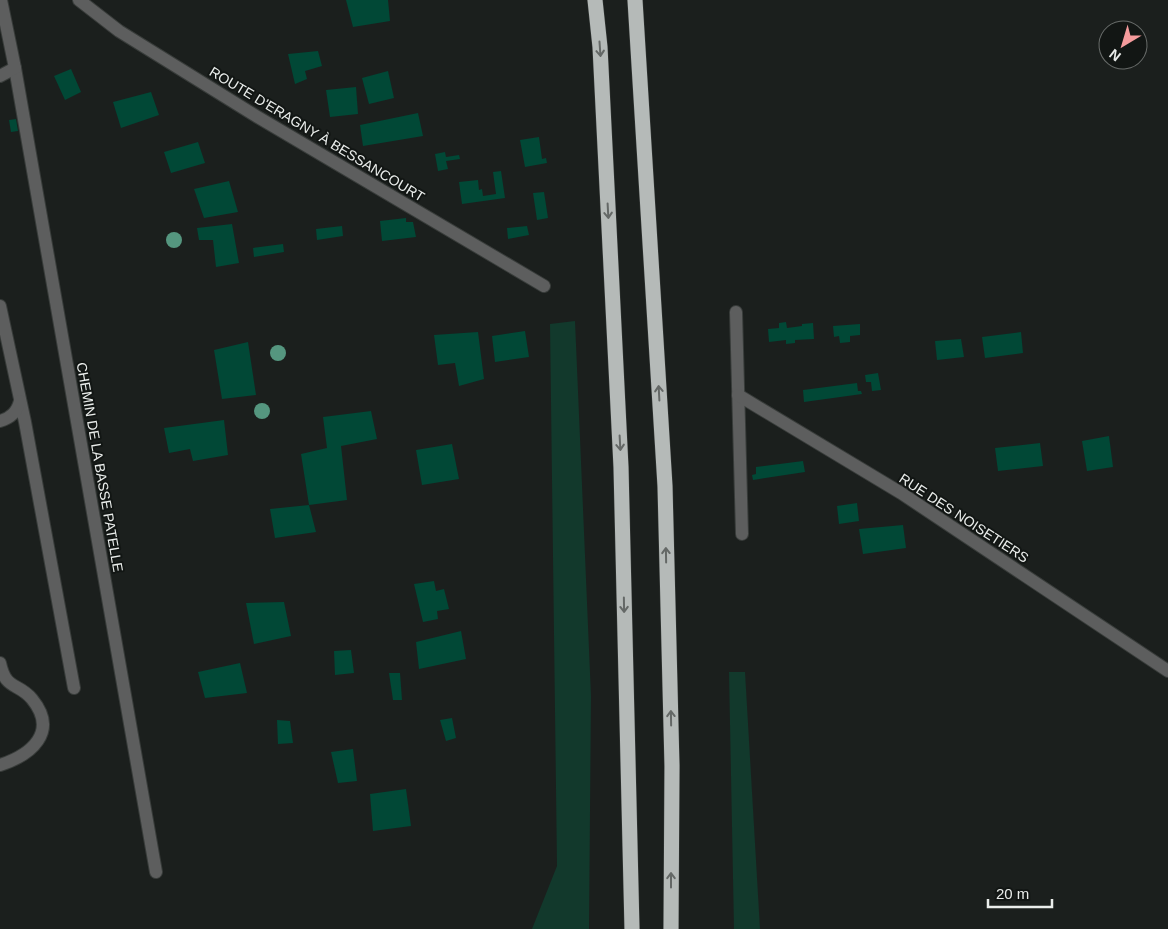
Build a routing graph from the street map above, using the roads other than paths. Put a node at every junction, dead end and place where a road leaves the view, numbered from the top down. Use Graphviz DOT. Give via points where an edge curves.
graph roads {
  1 [pos="0,0"];
  2 [pos="79,0"];
  3 [pos="595,0"];
  4 [pos="635,0"];
  5 [pos="2,18"];
  6 [pos="15,68"];
  7 [pos="0,76"];
  8 [pos="544,286"];
  9 [pos="0,306"];
  10 [pos="736,312"];
  11 [pos="738,396"];
  12 [pos="20,401"];
  13 [pos="0,421"];
  14 [pos="742,534"];
  15 [pos="0,663"];
  16 [pos="1168,671"];
  17 [pos="74,688"];
  18 [pos="0,765"];
  19 [pos="156,872"];
  20 [pos="632,929"];
  21 [pos="671,929"];
  1 -- 5 [label="street, CHEMIN DE LA BASSE PATELLE"];
  2 -- 8 [label="street, ROUTE D'ERAGNY À BESSANCOURT" via="119,31 256,116"];
  3 -- 20 [label="highway, one-way" via="621,467"];
  21 -- 4 [label="highway, one-way" via="672,766 665,486"];
  5 -- 6 [label="street, CHEMIN DE LA BASSE PATELLE"];
  6 -- 7 [label="street"];
  6 -- 19 [label="street, CHEMIN DE LA BASSE PATELLE"];
  9 -- 12 [label="street"];
  10 -- 11 [label="street"];
  11 -- 14 [label="street"];
  11 -- 16 [label="street, RUE DES NOISETIERS" via="901,493"];
  12 -- 13 [label="street" via="10,418"];
  12 -- 17 [label="street"];
  15 -- 18 [label="street" via="6,680 31,697 38,706 43,727 32,749"];
}
